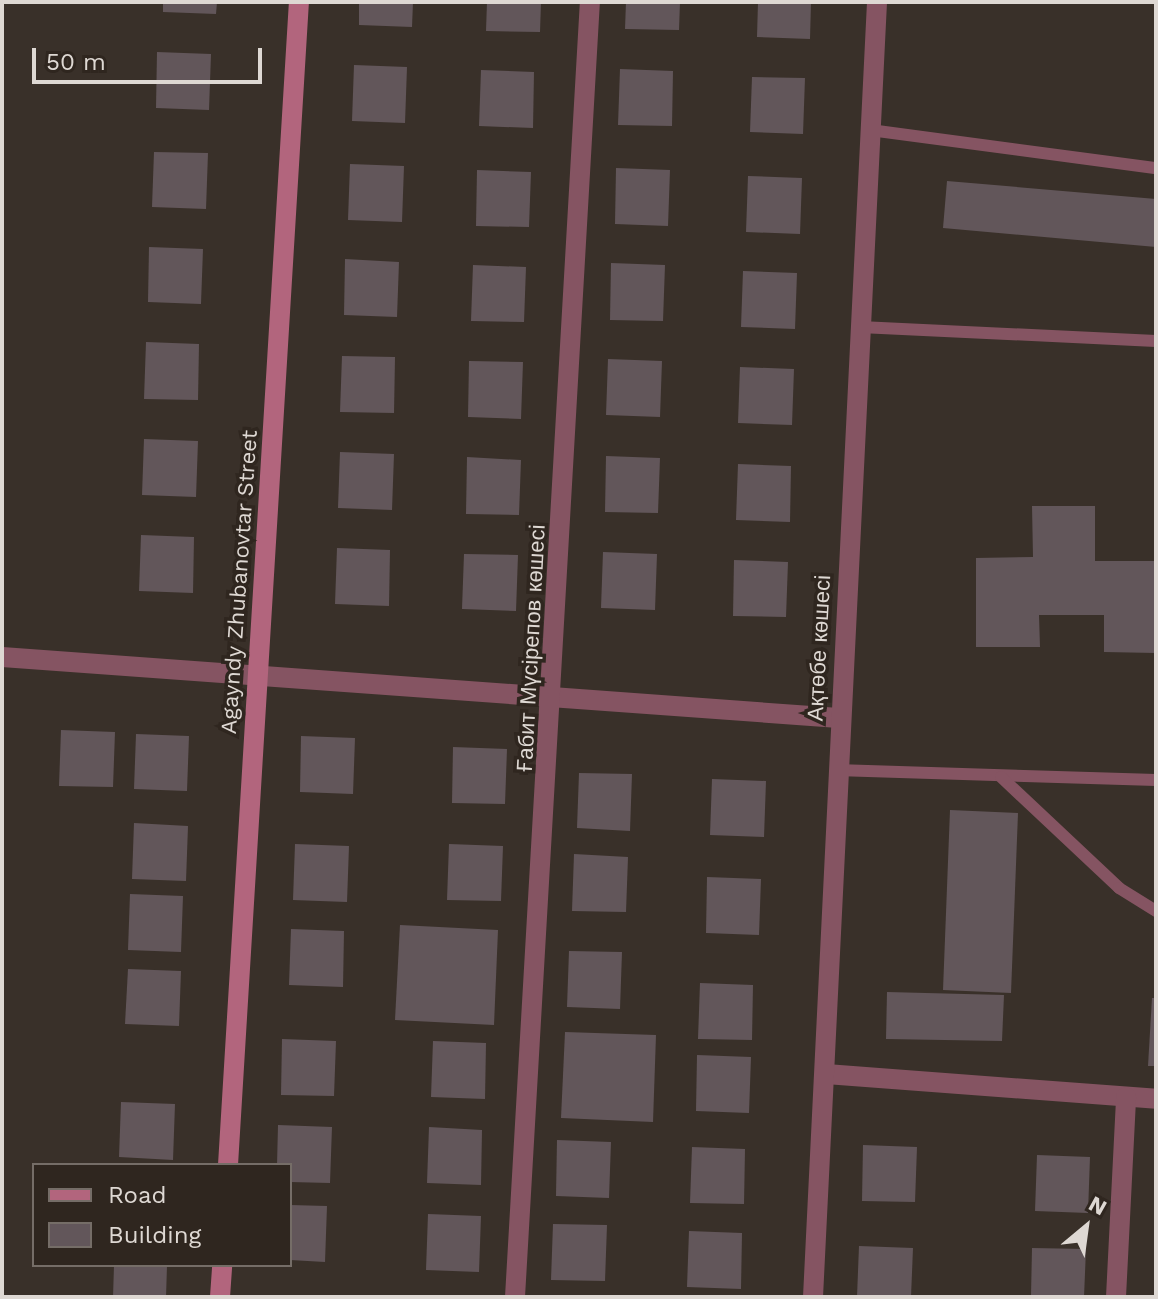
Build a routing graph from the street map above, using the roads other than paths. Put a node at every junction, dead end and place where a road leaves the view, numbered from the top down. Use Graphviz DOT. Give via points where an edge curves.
graph roads {
  1 [pos="299,2"];
  2 [pos="590,2"];
  3 [pos="877,2"];
  4 [pos="870,130"];
  5 [pos="1156,168"];
  6 [pos="860,327"];
  7 [pos="1156,341"];
  8 [pos="2,657"];
  9 [pos="257,677"];
  10 [pos="553,698"];
  11 [pos="839,718"];
  12 [pos="836,770"];
  13 [pos="1001,777"];
  14 [pos="1156,780"];
  15 [pos="1156,911"];
  16 [pos="826,1074"];
  17 [pos="1126,1097"];
  18 [pos="1156,1099"];
  19 [pos="228,1163"];
  20 [pos="222,1267"];
  21 [pos="220,1297"];
  22 [pos="515,1297"];
  23 [pos="813,1297"];
  24 [pos="1116,1297"];
  1 -- 9 [label="street, Agayndy Zhubanovtar Street"];
  2 -- 10 [label="street, Ғабит Мүсірепов көшесі"];
  3 -- 4 [label="street, Ақтөбе көшесі"];
  4 -- 5 [label="lane"];
  4 -- 6 [label="street, Ақтөбе көшесі"];
  6 -- 7 [label="lane"];
  6 -- 11 [label="street, Ақтөбе көшесі"];
  8 -- 9 [label="street"];
  9 -- 10 [label="street"];
  9 -- 19 [label="street, Agayndy Zhubanovtar Street"];
  10 -- 11 [label="street"];
  10 -- 22 [label="street, Ғабит Мүсірепов көшесі"];
  11 -- 12 [label="street, Ақтөбе көшесі"];
  12 -- 13 [label="lane"];
  12 -- 16 [label="street, Ақтөбе көшесі"];
  13 -- 14 [label="lane"];
  13 -- 15 [label="lane" via="1119,888"];
  16 -- 17 [label="street"];
  16 -- 23 [label="street, Ақтөбе көшесі"];
  17 -- 18 [label="street"];
  17 -- 24 [label="street"];
  20 -- 21 [label="street"];
}
